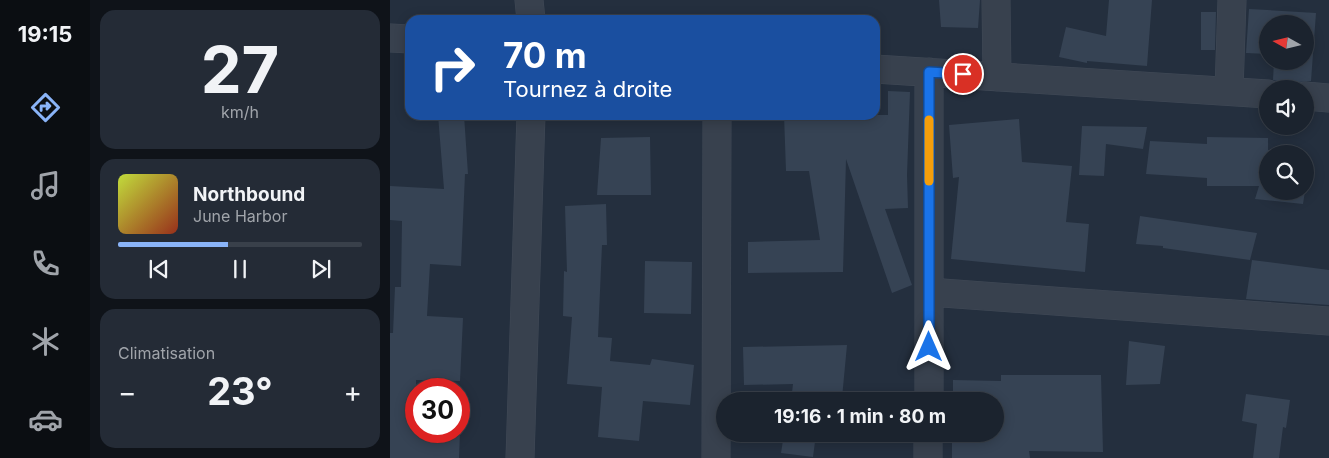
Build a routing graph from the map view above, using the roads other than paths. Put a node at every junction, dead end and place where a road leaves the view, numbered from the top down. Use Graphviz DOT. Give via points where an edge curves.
graph roads {
  1 [pos="529,0"];
  2 [pos="996,0"];
  3 [pos="1232,0"];
  4 [pos="530,15"];
  5 [pos="390,38"];
  6 [pos="405,39"];
  7 [pos="880,69"];
  8 [pos="929,72"];
  9 [pos="997,77"];
  10 [pos="1229,92"];
  11 [pos="1259,94"];
  12 [pos="1314,97"];
  13 [pos="1329,98"];
  14 [pos="530,120"];
  15 [pos="717,120"];
  16 [pos="929,292"];
  17 [pos="1329,321"];
  18 [pos="929,392"];
  19 [pos="928,442"];
  20 [pos="520,458"];
  21 [pos="716,458"];
  22 [pos="928,458"];
  1 -- 4 [label="street"];
  2 -- 9 [label="street"];
  3 -- 10 [label="street"];
  5 -- 6 [label="street"];
  7 -- 8 [label="street"];
  8 -- 9 [label="street"];
  8 -- 16 [label="street"];
  9 -- 10 [label="street"];
  10 -- 11 [label="street"];
  12 -- 13 [label="street"];
  14 -- 20 [label="street"];
  15 -- 21 [label="street"];
  16 -- 17 [label="street"];
  16 -- 18 [label="street"];
  19 -- 22 [label="street"];
}
